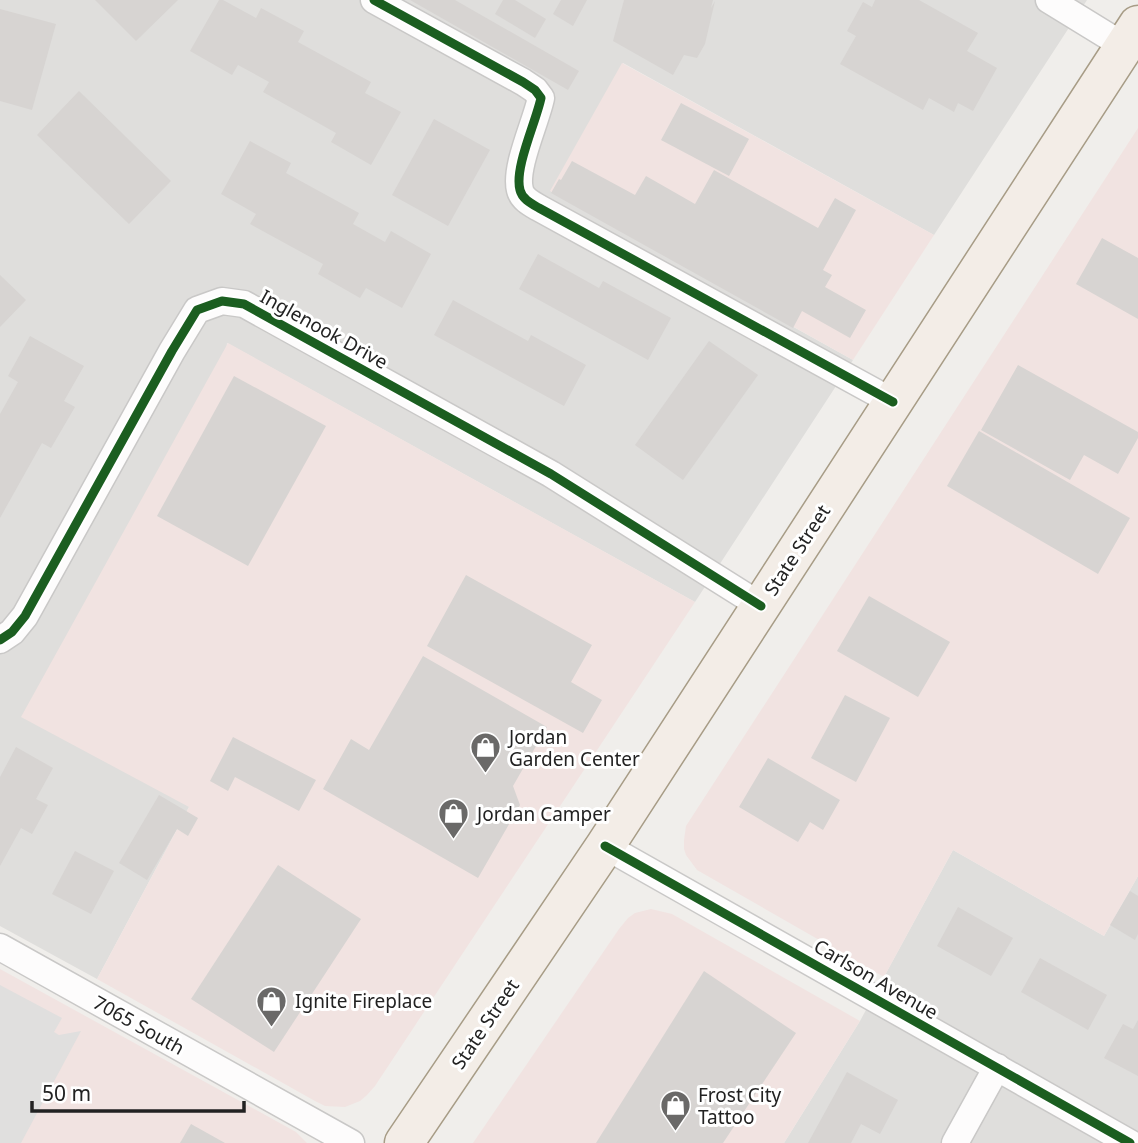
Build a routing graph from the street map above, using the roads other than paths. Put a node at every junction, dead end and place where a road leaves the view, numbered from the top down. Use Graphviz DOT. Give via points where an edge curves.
graph roads {
  1 [pos="374,0"];
  2 [pos="1049,0"];
  3 [pos="1131,35"];
  4 [pos="893,402"];
  5 [pos="761,606"];
  6 [pos="0,640"];
  7 [pos="605,846"];
  8 [pos="0,947"];
  9 [pos="997,1067"];
  10 [pos="351,1143"];
  11 [pos="404,1143"];
  12 [pos="956,1143"];
  13 [pos="1130,1143"];
  1 -- 4 [label="street" via="535,90 541,98 520,173 525,199"];
  2 -- 3 [label="street"];
  3 -- 4 [label="main road, State Street"];
  4 -- 5 [label="main road, State Street"];
  5 -- 6 [label="street, Inglenook Drive" via="551,474 244,304 222,301 197,310 25,616"];
  5 -- 7 [label="main road, State Street"];
  7 -- 9 [label="street, Carlson Avenue"];
  7 -- 11 [label="main road, State Street"];
  8 -- 10 [label="street, 7065 South"];
  9 -- 12 [label="street"];
  9 -- 13 [label="street, Carlson Avenue"];
}
